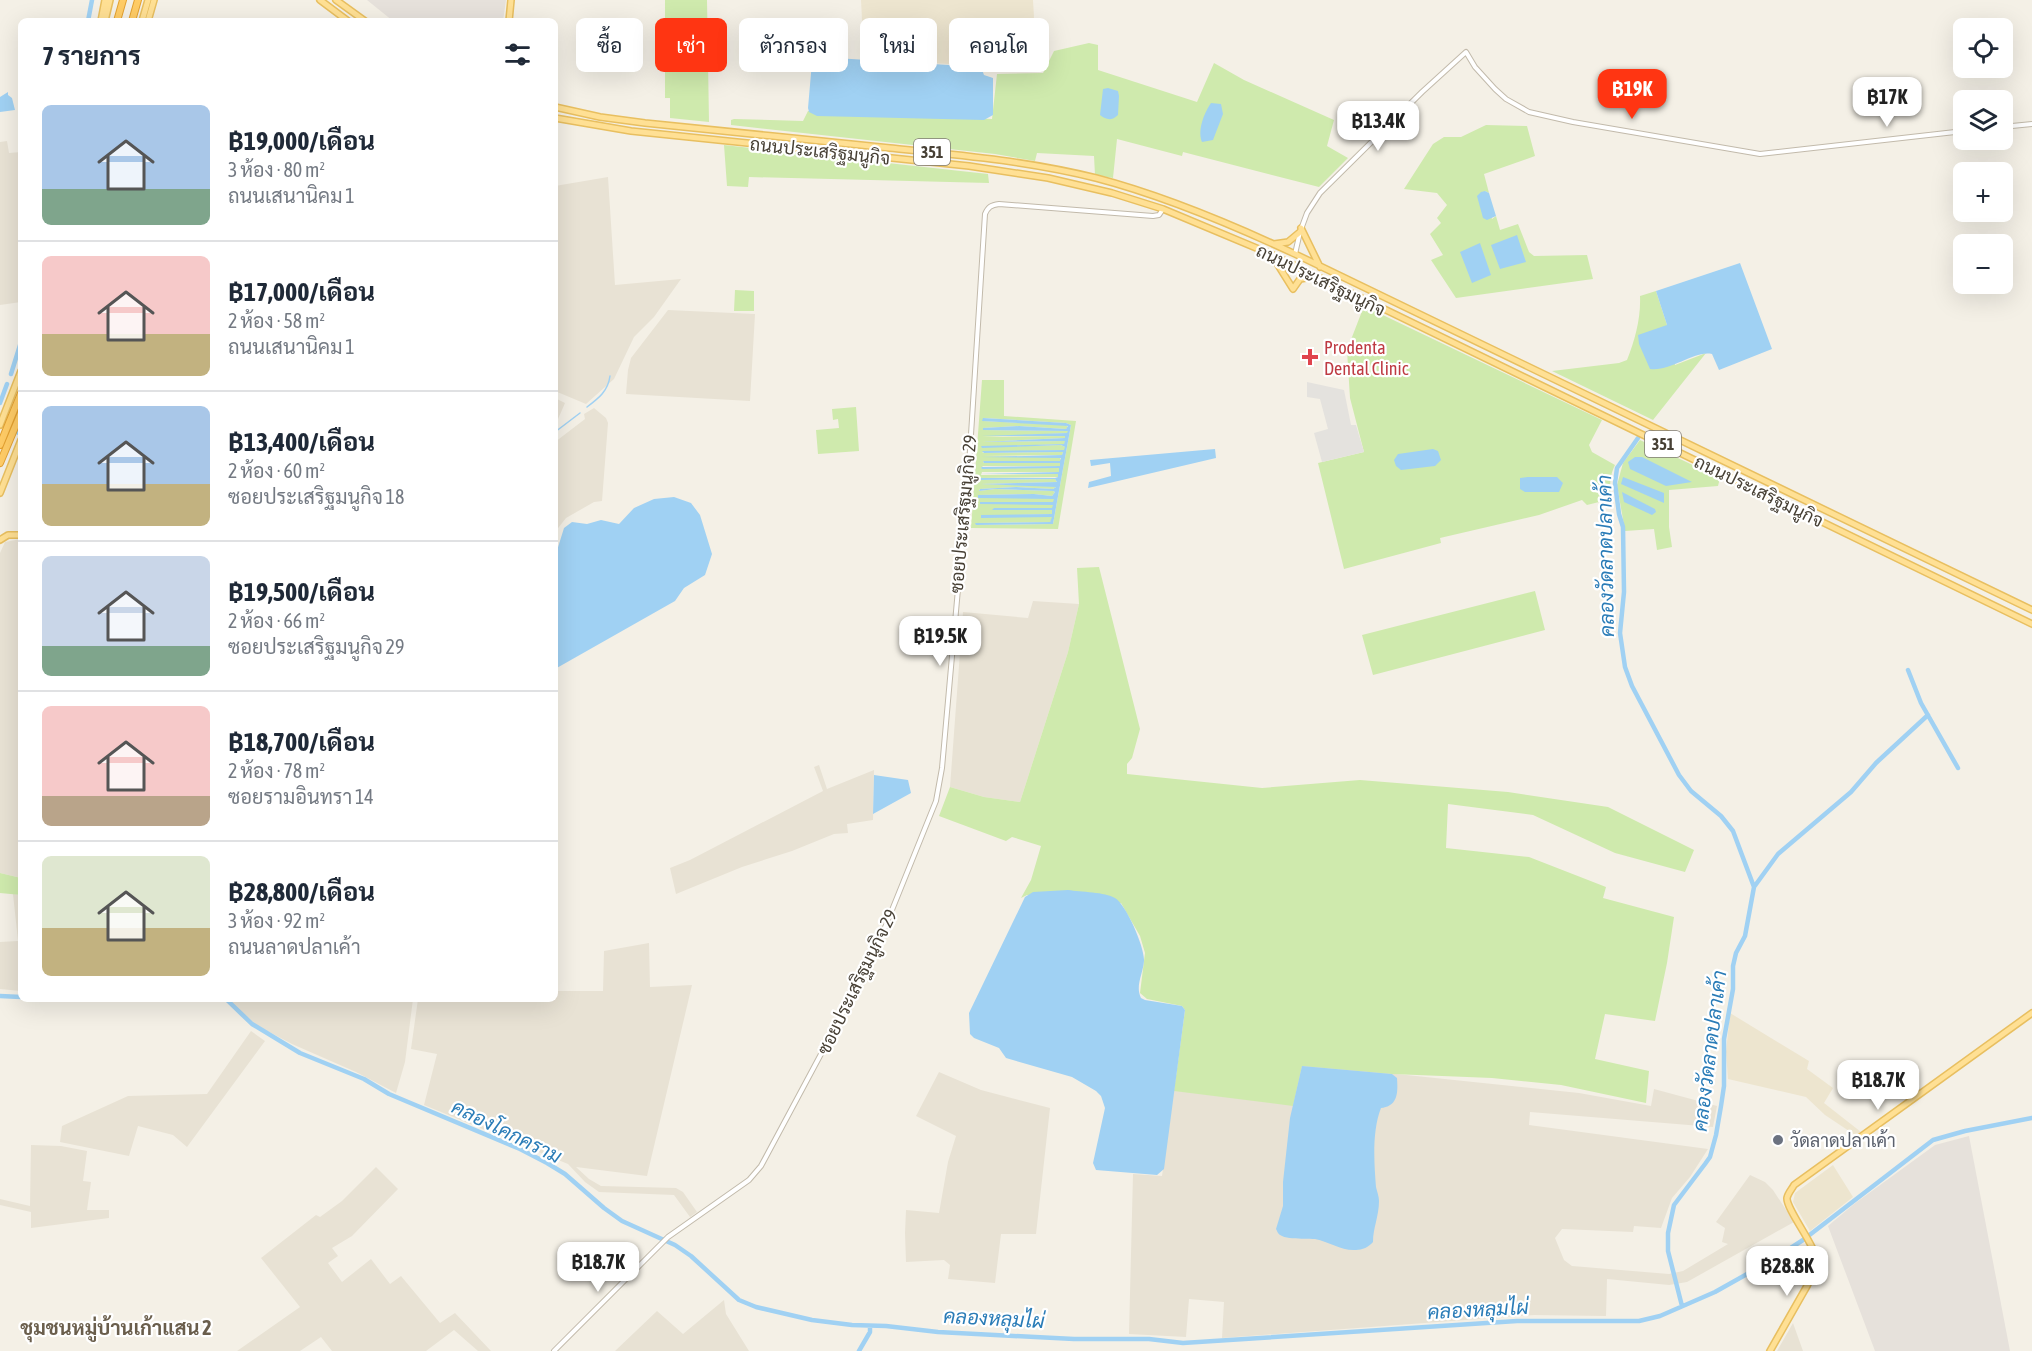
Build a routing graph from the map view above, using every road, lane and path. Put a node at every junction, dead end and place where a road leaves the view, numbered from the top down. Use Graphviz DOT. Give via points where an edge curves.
graph roads {
  1 [pos="105,0"];
  2 [pos="110,0"];
  3 [pos="123,0"];
  4 [pos="138,0"];
  5 [pos="148,0"];
  6 [pos="154,0"];
  7 [pos="320,0"];
  8 [pos="336,0"];
  9 [pos="512,0"];
  10 [pos="103,18"];
  11 [pos="104,18"];
  12 [pos="118,18"];
  13 [pos="133,18"];
  14 [pos="143,18"];
  15 [pos="149,18"];
  16 [pos="344,18"];
  17 [pos="361,18"];
  18 [pos="509,18"];
  19 [pos="558,108"];
  20 [pos="558,119"];
  21 [pos="2032,124"];
  22 [pos="2013,126"];
  23 [pos="1953,132"];
  24 [pos="1163,209"];
  25 [pos="1300,230"];
  26 [pos="1272,244"];
  27 [pos="1295,254"];
  28 [pos="1273,255"];
  29 [pos="1293,266"];
  30 [pos="1320,267"];
  31 [pos="1314,277"];
  32 [pos="18,379"];
  33 [pos="18,400"];
  34 [pos="18,419"];
  35 [pos="1,423"];
  36 [pos="0,445"];
  37 [pos="18,448"];
  38 [pos="0,464"];
  39 [pos="6,479"];
  40 [pos="0,486"];
  41 [pos="0,493"];
  42 [pos="18,535"];
  43 [pos="0,540"];
  44 [pos="2032,610"];
  45 [pos="2032,624"];
  46 [pos="2032,1013"];
  47 [pos="554,1351"];
  48 [pos="1770,1351"];
  1 -- 10 [label="main road"];
  2 -- 11 [label="main road"];
  3 -- 12 [label="highway"];
  4 -- 13 [label="highway"];
  5 -- 14 [label="main road"];
  6 -- 15 [label="main road"];
  7 -- 16 [label="main road"];
  8 -- 17 [label="main road"];
  9 -- 18 [label="main road"];
  19 -- 26 [label="main road, ถนนประเสริฐมนูกิจ / 351" via="645,123 1032,164 1144,192"];
  20 -- 24 [label="main road, ถนนประเสริฐมนูกิจ / 351" via="632,131 1017,172"];
  21 -- 22 [label="street"];
  23 -- 25 [label="street" via="1760,154 1529,111 1495,89 1466,52 1323,189 1310,206"];
  24 -- 28 [label="main road, ถนนประเสริฐมนูกิจ / 351"];
  24 -- 47 [label="street, ซอยประเสริฐมนูกิจ 29" via="1153,216 999,204 987,209 969,466 936,801 873,957 770,1152 749,1180 668,1237"];
  25 -- 26 [label="main road" via="1288,242"];
  25 -- 27 [label="street"];
  25 -- 30 [label="main road"];
  26 -- 27 [label="main road, ถนนประเสริฐมนูกิจ / 351"];
  27 -- 29 [label="main road"];
  27 -- 30 [label="main road, ถนนประเสริฐมนูกิจ / 351"];
  28 -- 29 [label="main road, ถนนประเสริฐมนูกิจ / 351"];
  28 -- 31 [label="main road" via="1293,290 1300,279"];
  29 -- 31 [label="main road, ถนนประเสริฐมนูกิจ / 351"];
  30 -- 44 [label="main road, ถนนประเสริฐมนูกิจ / 351"];
  31 -- 45 [label="main road, ถนนประเสริฐมนูกิจ / 351"];
  32 -- 35 [label="main road"];
  33 -- 36 [label="highway"];
  34 -- 38 [label="highway"];
  37 -- 39 [label="main road"];
  39 -- 40 [label="main road"];
  39 -- 41 [label="main road"];
  42 -- 43 [label="main road"];
  46 -- 48 [label="main road" via="1794,1185 1787,1200 1816,1253 1817,1264"];
}
